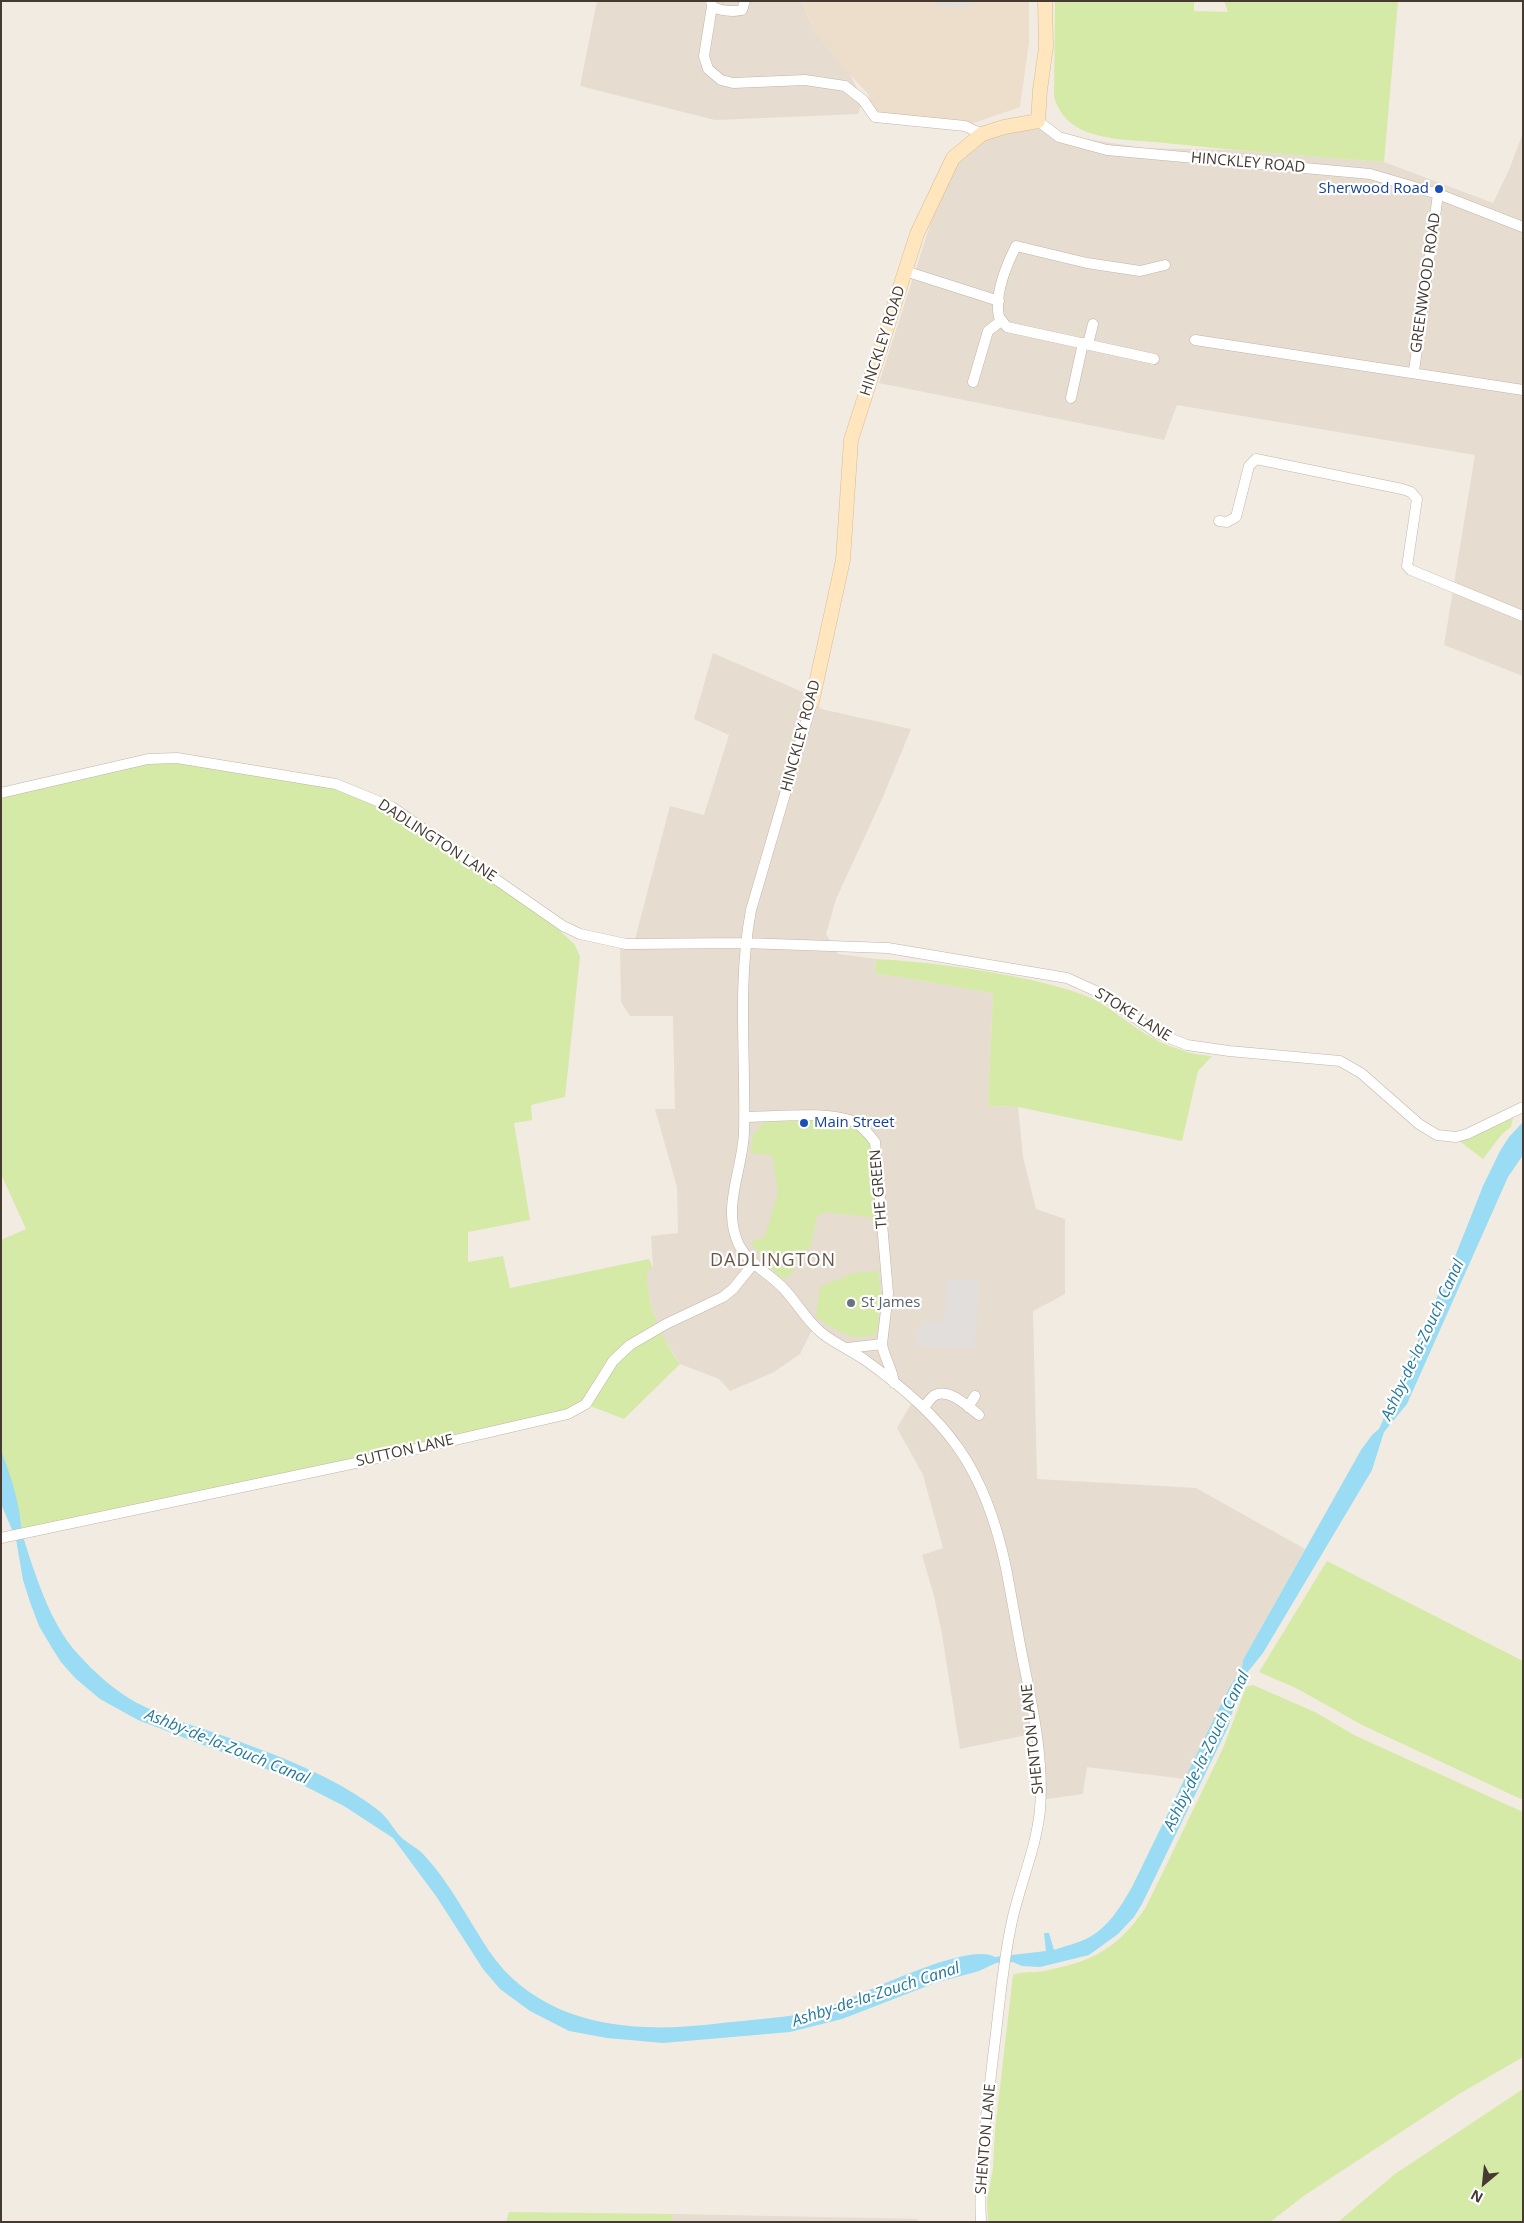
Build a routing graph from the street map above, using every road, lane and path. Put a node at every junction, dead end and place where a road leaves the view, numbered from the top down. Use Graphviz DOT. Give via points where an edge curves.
graph roads {
  1 [pos="745,1"];
  2 [pos="1045,1"];
  3 [pos="712,4"];
  4 [pos="1038,121"];
  5 [pos="982,134"];
  6 [pos="1438,194"];
  7 [pos="1523,227"];
  8 [pos="1165,265"];
  9 [pos="905,271"];
  10 [pos="999,301"];
  11 [pos="1001,321"];
  12 [pos="1093,324"];
  13 [pos="1195,340"];
  14 [pos="1086,343"];
  15 [pos="1154,359"];
  16 [pos="1414,372"];
  17 [pos="973,382"];
  18 [pos="1523,390"];
  19 [pos="1072,398"];
  20 [pos="1219,521"];
  21 [pos="1523,616"];
  22 [pos="812,702"];
  23 [pos="1,793"];
  24 [pos="744,943"];
  25 [pos="1523,1107"];
  26 [pos="744,1117"];
  27 [pos="754,1263"];
  28 [pos="882,1344"];
  29 [pos="848,1348"];
  30 [pos="894,1383"];
  31 [pos="975,1396"];
  32 [pos="924,1407"];
  33 [pos="968,1407"];
  34 [pos="979,1414"];
  35 [pos="4,1538"];
  36 [pos="981,2222"];
  1 -- 3 [label="street" via="742,10 738,11 716,9"];
  2 -- 4 [label="street" via="1046,47"];
  3 -- 5 [label="street" via="704,56 708,68 721,80 733,83 826,82 845,86 863,100 875,117 965,126"];
  4 -- 5 [label="street, HINCKLEY ROAD"];
  4 -- 6 [label="street, HINCKLEY ROAD" via="1059,137 1107,150 1370,174"];
  5 -- 9 [label="street, HINCKLEY ROAD" via="953,158 918,234"];
  6 -- 7 [label="street, HINCKLEY ROAD"];
  6 -- 16 [label="street, GREENWOOD ROAD"];
  8 -- 10 [label="street" via="1140,271 1016,246 1005,270"];
  9 -- 10 [label="street"];
  9 -- 22 [label="street, HINCKLEY ROAD" via="851,440 843,560"];
  10 -- 11 [label="street"];
  11 -- 14 [label="street" via="1011,328"];
  11 -- 17 [label="street" via="988,332"];
  12 -- 14 [label="street"];
  13 -- 16 [label="street"];
  14 -- 15 [label="street"];
  14 -- 19 [label="street"];
  16 -- 18 [label="street"];
  20 -- 21 [label="street" via="1236,518 1249,466 1256,460 1402,489 1417,499 1407,566"];
  22 -- 24 [label="street, HINCKLEY ROAD"];
  23 -- 24 [label="street, DADLINGTON LANE" via="148,759 177,758 336,784 392,807 563,926 580,934 626,944"];
  24 -- 25 [label="street, STOKE LANE" via="888,948 1067,978 1098,992 1157,1033 1187,1045 1340,1062 1361,1073 1419,1124 1437,1135 1456,1137 1467,1134"];
  24 -- 26 [label="street, HINCKLEY ROAD"];
  26 -- 27 [label="street" via="732,1210 738,1242"];
  26 -- 28 [label="street, THE GREEN" via="835,1116 868,1132 875,1142 888,1293"];
  27 -- 29 [label="street" via="784,1289 814,1326"];
  27 -- 35 [label="street, SUTTON LANE" via="723,1297 630,1344 613,1361 586,1404 568,1414"];
  28 -- 29 [label="street"];
  28 -- 30 [label="street, THE GREEN"];
  29 -- 30 [label="street, SHENTON LANE"];
  30 -- 32 [label="street, SHENTON LANE"];
  31 -- 33 [label="street"];
  32 -- 33 [label="street" via="934,1395 943,1393"];
  32 -- 36 [label="street, SHENTON LANE" via="954,1439 990,1508 1005,1565 1031,1700 1040,1778 1036,1837 1017,1899 1007,1949 984,2130"];
  33 -- 34 [label="street"];
}
